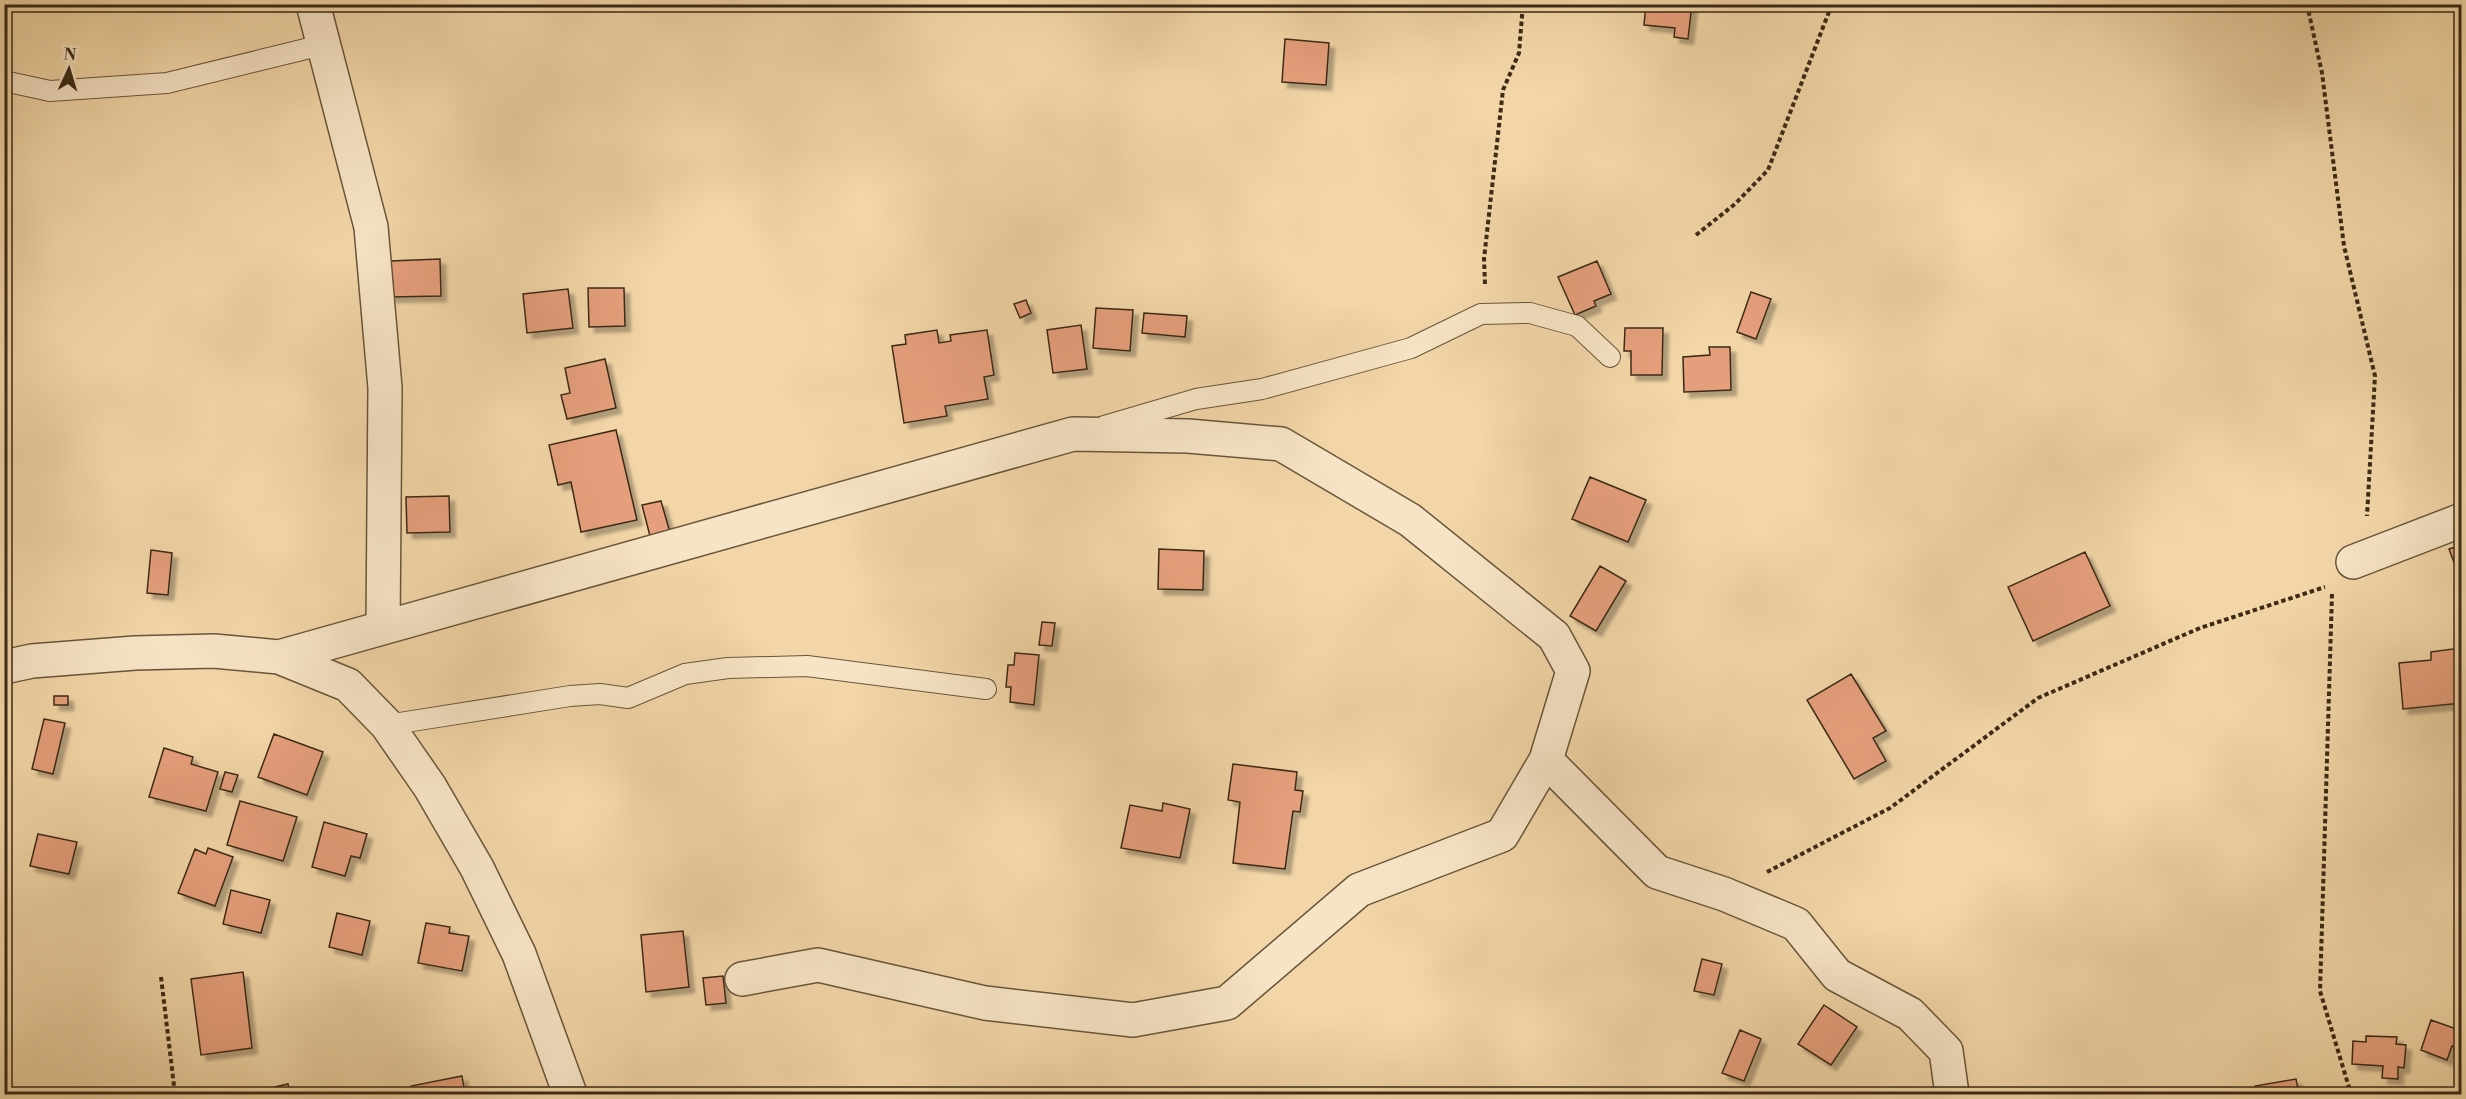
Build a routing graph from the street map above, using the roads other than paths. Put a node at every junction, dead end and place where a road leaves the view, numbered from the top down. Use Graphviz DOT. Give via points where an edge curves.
graph roads {
  1 [pos="313,4"];
  2 [pos="322,45"];
  3 [pos="4,81"];
  4 [pos="1610,357"];
  5 [pos="1072,434"];
  6 [pos="2462,520"];
  7 [pos="2342,573"];
  8 [pos="383,627"];
  9 [pos="279,657"];
  10 [pos="4,668"];
  11 [pos="986,689"];
  12 [pos="387,725"];
  13 [pos="1546,760"];
  14 [pos="742,979"];
  15 [pos="570,1095"];
  16 [pos="1952,1095"];
  1 -- 2 [label="street"];
  2 -- 3 [label="lane" via="167,83 50,91"];
  2 -- 8 [label="street" via="370,227 385,388"];
  4 -- 5 [label="lane" via="1577,326 1530,313 1481,314 1410,348 1262,389 1196,399"];
  5 -- 8 [label="street"];
  5 -- 13 [label="street" via="1188,436 1281,444 1410,520 1554,636 1573,671"];
  6 -- 7 [label="street"];
  8 -- 9 [label="street"];
  9 -- 10 [label="street" via="214,651 135,653 32,661"];
  9 -- 12 [label="street" via="348,685"];
  11 -- 12 [label="lane" via="807,666 728,668 685,674 628,698 600,694 570,696"];
  12 -- 15 [label="street" via="430,787 477,868 519,954"];
  13 -- 14 [label="street" via="1502,835 1359,890 1227,1003 1133,1020 985,1003 818,965"];
  13 -- 16 [label="street" via="1657,872 1796,924 1837,975 1910,1014 1946,1052"];
}
